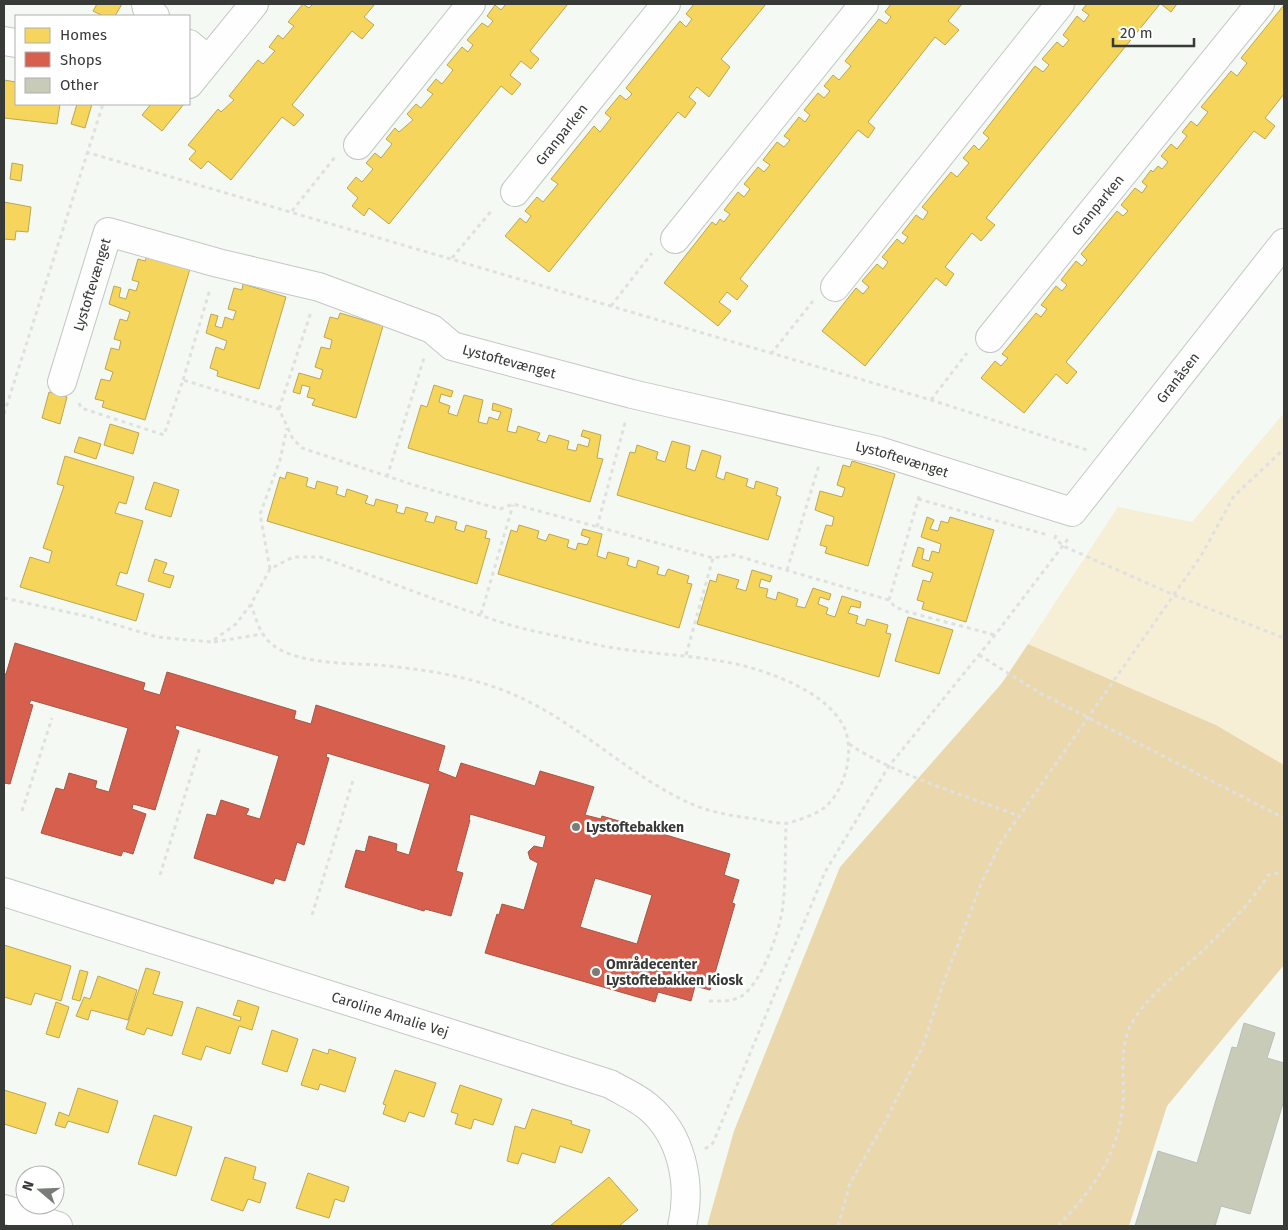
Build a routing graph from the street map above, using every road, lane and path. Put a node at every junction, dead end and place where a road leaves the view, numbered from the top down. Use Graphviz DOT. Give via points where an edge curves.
graph roads {
  1 [pos="146,4"];
  2 [pos="254,4"];
  3 [pos="471,4"];
  4 [pos="666,4"];
  5 [pos="864,4"];
  6 [pos="1060,4"];
  7 [pos="1260,4"];
  8 [pos="154,15"];
  9 [pos="198,52"];
  10 [pos="190,80"];
  11 [pos="102,105"];
  12 [pos="358,145"];
  13 [pos="86,152"];
  14 [pos="514,192"];
  15 [pos="292,211"];
  16 [pos="675,239"];
  17 [pos="1284,243"];
  18 [pos="452,258"];
  19 [pos="218,263"];
  20 [pos="319,287"];
  21 [pos="835,287"];
  22 [pos="611,306"];
  23 [pos="432,329"];
  24 [pos="990,338"];
  25 [pos="771,354"];
  26 [pos="183,380"];
  27 [pos="62,382"];
  28 [pos="632,394"];
  29 [pos="931,400"];
  30 [pos="279,409"];
  31 [pos="4,414"];
  32 [pos="287,428"];
  33 [pos="826,438"];
  34 [pos="1284,449"];
  35 [pos="1115,457"];
  36 [pos="927,466"];
  37 [pos="387,476"];
  38 [pos="918,499"];
  39 [pos="513,504"];
  40 [pos="1072,512"];
  41 [pos="597,527"];
  42 [pos="1055,538"];
  43 [pos="1069,538"];
  44 [pos="1063,546"];
  45 [pos="713,558"];
  46 [pos="270,569"];
  47 [pos="787,570"];
  48 [pos="1174,595"];
  49 [pos="4,598"];
  50 [pos="889,600"];
  51 [pos="251,604"];
  52 [pos="481,614"];
  53 [pos="262,634"];
  54 [pos="995,635"];
  55 [pos="1284,638"];
  56 [pos="211,642"];
  57 [pos="686,655"];
  58 [pos="979,655"];
  59 [pos="52,718"];
  60 [pos="1088,718"];
  61 [pos="849,744"];
  62 [pos="200,746"];
  63 [pos="889,766"];
  64 [pos="354,777"];
  65 [pos="22,811"];
  66 [pos="1019,816"];
  67 [pos="1284,818"];
  68 [pos="786,823"];
  69 [pos="1284,872"];
  70 [pos="160,875"];
  71 [pos="4,892"];
  72 [pos="312,915"];
  73 [pos="709,1001"];
  74 [pos="684,1166"];
  75 [pos="4,1209"];
  76 [pos="58,1226"];
  77 [pos="682,1226"];
  78 [pos="838,1226"];
  79 [pos="1058,1226"];
  1 -- 8 [label="street"];
  2 -- 9 [label="street"];
  3 -- 12 [label="street"];
  4 -- 14 [label="street, Granparken"];
  5 -- 16 [label="street"];
  6 -- 21 [label="street"];
  7 -- 24 [label="street, Granparken"];
  9 -- 10 [label="street"];
  11 -- 13 [label="path"];
  12 -- 15 [label="path" via="343,148"];
  13 -- 15 [label="path"];
  13 -- 31 [label="path"];
  14 -- 18 [label="path" via="504,196"];
  15 -- 18 [label="path"];
  16 -- 22 [label="path" via="662,241"];
  17 -- 35 [label="street, Granåsen"];
  18 -- 22 [label="path"];
  19 -- 20 [label="street, Lystoftevænget"];
  19 -- 26 [label="path"];
  19 -- 27 [label="street, Lystoftevænget" via="108,232"];
  20 -- 23 [label="street, Lystoftevænget"];
  20 -- 30 [label="path"];
  21 -- 25 [label="path" via="820,292"];
  22 -- 25 [label="path"];
  23 -- 28 [label="street, Lystoftevænget" via="452,346"];
  23 -- 37 [label="path"];
  24 -- 29 [label="path" via="977,340"];
  25 -- 29 [label="path"];
  26 -- 27 [label="path" via="164,435 81,408 77,392"];
  26 -- 30 [label="path"];
  28 -- 33 [label="street, Lystoftevænget"];
  28 -- 41 [label="path"];
  29 -- 35 [label="path"];
  30 -- 32 [label="path"];
  32 -- 37 [label="path" via="302,448"];
  32 -- 46 [label="path" via="280,460 260,514"];
  33 -- 36 [label="street, Lystoftevænget"];
  33 -- 47 [label="path"];
  34 -- 48 [label="path" via="1234,496 1201,556"];
  35 -- 40 [label="street, Granåsen"];
  36 -- 38 [label="path"];
  36 -- 40 [label="street, Lystoftevænget"];
  37 -- 39 [label="path" via="500,509"];
  38 -- 42 [label="path"];
  38 -- 50 [label="path"];
  39 -- 41 [label="path"];
  39 -- 52 [label="path"];
  41 -- 45 [label="path"];
  43 -- 44 [label="path"];
  44 -- 48 [label="path"];
  44 -- 54 [label="path"];
  45 -- 47 [label="path" via="734,555"];
  45 -- 57 [label="path"];
  46 -- 51 [label="path"];
  46 -- 52 [label="path" via="293,557 320,557"];
  47 -- 50 [label="path"];
  48 -- 55 [label="path"];
  48 -- 60 [label="path"];
  49 -- 56 [label="path" via="90,617 157,637"];
  50 -- 54 [label="path" via="895,608"];
  51 -- 53 [label="path"];
  51 -- 56 [label="path" via="236,624"];
  52 -- 57 [label="path" via="511,625 603,646"];
  53 -- 56 [label="path"];
  53 -- 68 [label="path" via="272,645 292,655 324,661 405,667 471,680 512,694 564,722 688,803 728,816"];
  54 -- 58 [label="path"];
  57 -- 61 [label="path" via="742,664 796,684 825,704 842,725"];
  58 -- 60 [label="path"];
  58 -- 63 [label="path"];
  59 -- 65 [label="path"];
  60 -- 66 [label="path"];
  60 -- 67 [label="path"];
  61 -- 63 [label="path"];
  61 -- 68 [label="path" via="847,767 838,790 828,803 823,809"];
  62 -- 70 [label="path"];
  63 -- 66 [label="path"];
  63 -- 74 [label="path" via="825,872 713,1143"];
  64 -- 72 [label="path"];
  66 -- 78 [label="path" via="1001,842 981,884 923,1046 850,1183"];
  68 -- 73 [label="path" via="783,907 770,950 756,982 741,997 728,1002"];
  69 -- 79 [label="path" via="1268,875 1251,902 1152,995 1132,1024 1123,1057 1123,1105 1117,1138 1105,1169"];
  71 -- 74 [label="street, Caroline Amalie Vej" via="610,1084 647,1106 668,1132"];
  74 -- 77 [label="street, Caroline Amalie Vej" via="686,1212"];
  75 -- 76 [label="street"];
}
